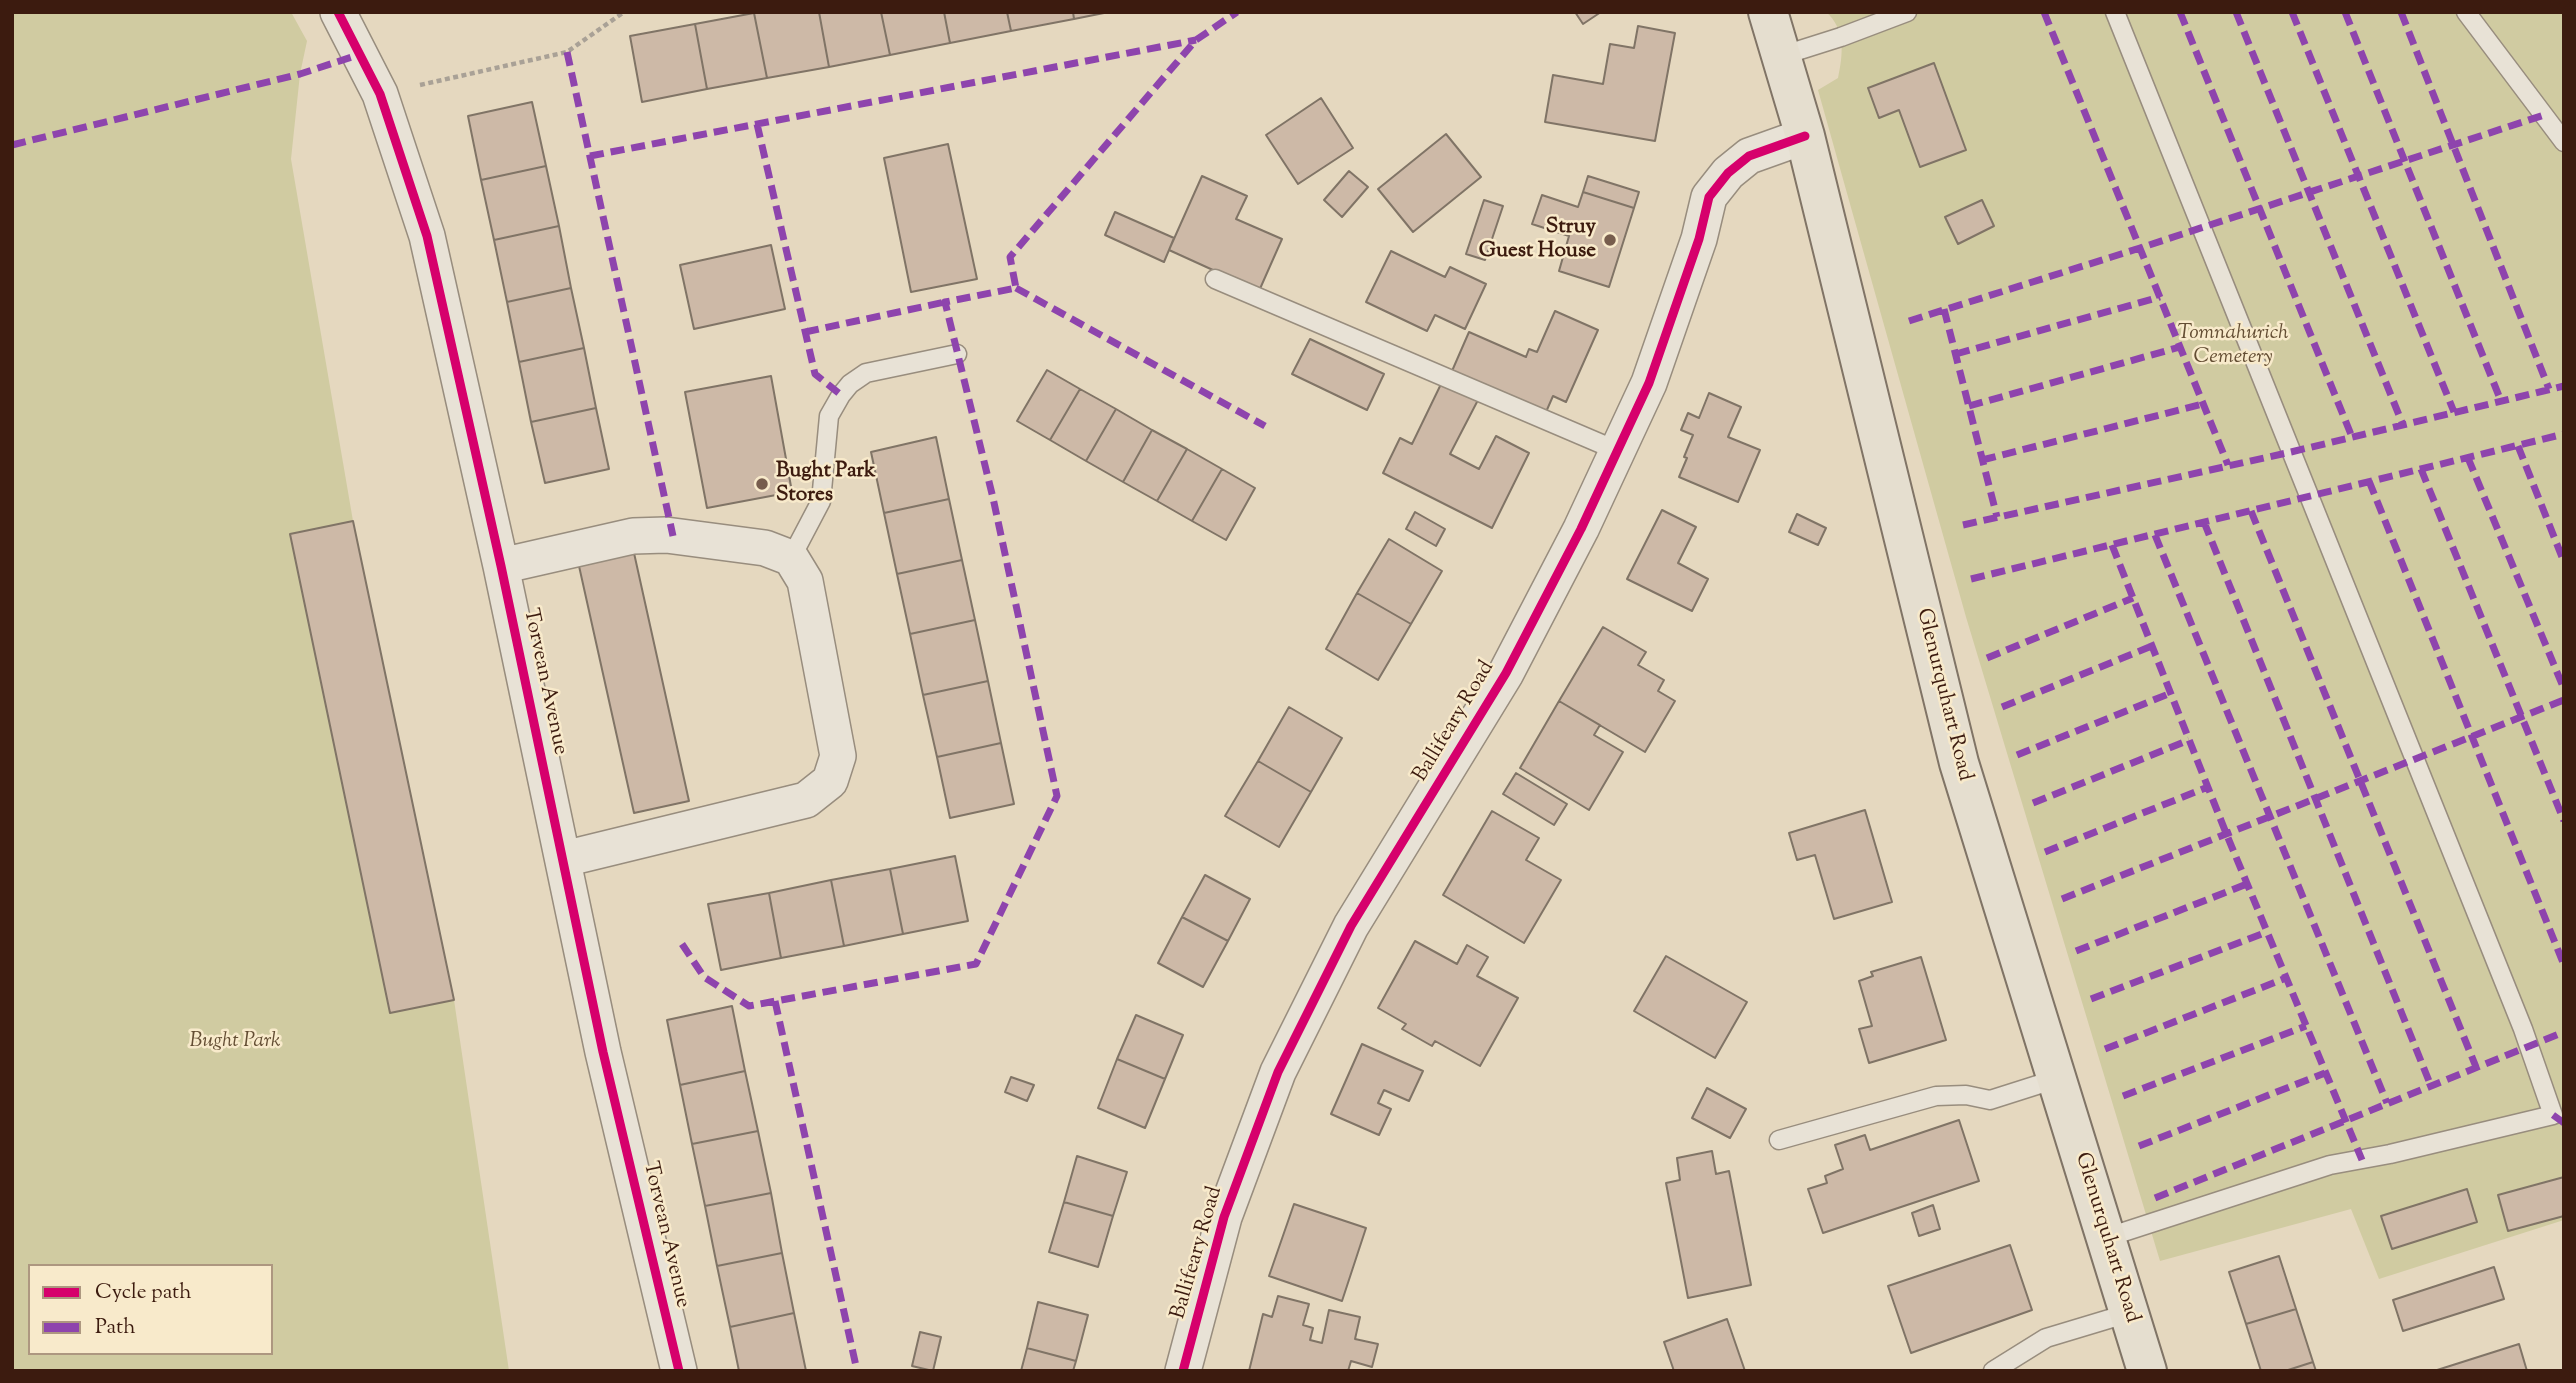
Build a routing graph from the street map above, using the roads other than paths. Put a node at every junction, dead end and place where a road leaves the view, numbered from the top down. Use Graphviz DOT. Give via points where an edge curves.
graph roads {
  1 [pos="1768,12"];
  2 [pos="1907,12"];
  3 [pos="2115,12"];
  4 [pos="2466,12"];
  5 [pos="352,16"];
  6 [pos="1781,56"];
  7 [pos="1805,136"];
  8 [pos="2564,142"];
  9 [pos="1215,279"];
  10 [pos="957,354"];
  11 [pos="1618,451"];
  12 [pos="791,558"];
  13 [pos="501,566"];
  14 [pos="564,859"];
  15 [pos="2056,1079"];
  16 [pos="1779,1140"];
  17 [pos="2105,1238"];
  18 [pos="2129,1313"];
  19 [pos="679,1371"];
  20 [pos="1183,1371"];
  21 [pos="1993,1371"];
  22 [pos="2147,1371"];
  1 -- 6 [label="highway, Glenurquhart Road"];
  2 -- 6 [label="lane"];
  3 -- 17 [label="lane" via="2518,1016 2553,1115 2330,1165"];
  4 -- 8 [label="lane"];
  5 -- 13 [label="street, Torvean Avenue" via="427,236"];
  6 -- 7 [label="highway, Glenurquhart Road"];
  7 -- 11 [label="street, Ballifeary Road" via="1749,156 1709,197 1672,317"];
  7 -- 15 [label="highway, Glenurquhart Road" via="1959,763"];
  9 -- 11 [label="lane"];
  10 -- 12 [label="lane" via="866,373 841,395 829,416 821,501"];
  11 -- 20 [label="street, Ballifeary Road" via="1506,673 1351,926 1278,1072 1224,1217"];
  12 -- 13 [label="street" via="765,548 644,535"];
  12 -- 14 [label="street" via="805,582 838,756 830,781 806,800"];
  13 -- 14 [label="street, Torvean Avenue"];
  14 -- 19 [label="street, Torvean Avenue" via="603,1052"];
  15 -- 16 [label="lane" via="1990,1100 1936,1096"];
  15 -- 17 [label="highway, Glenurquhart Road"];
  17 -- 18 [label="highway, Glenurquhart Road"];
  18 -- 21 [label="lane" via="2046,1338"];
  18 -- 22 [label="highway, Glenurquhart Road"];
}
